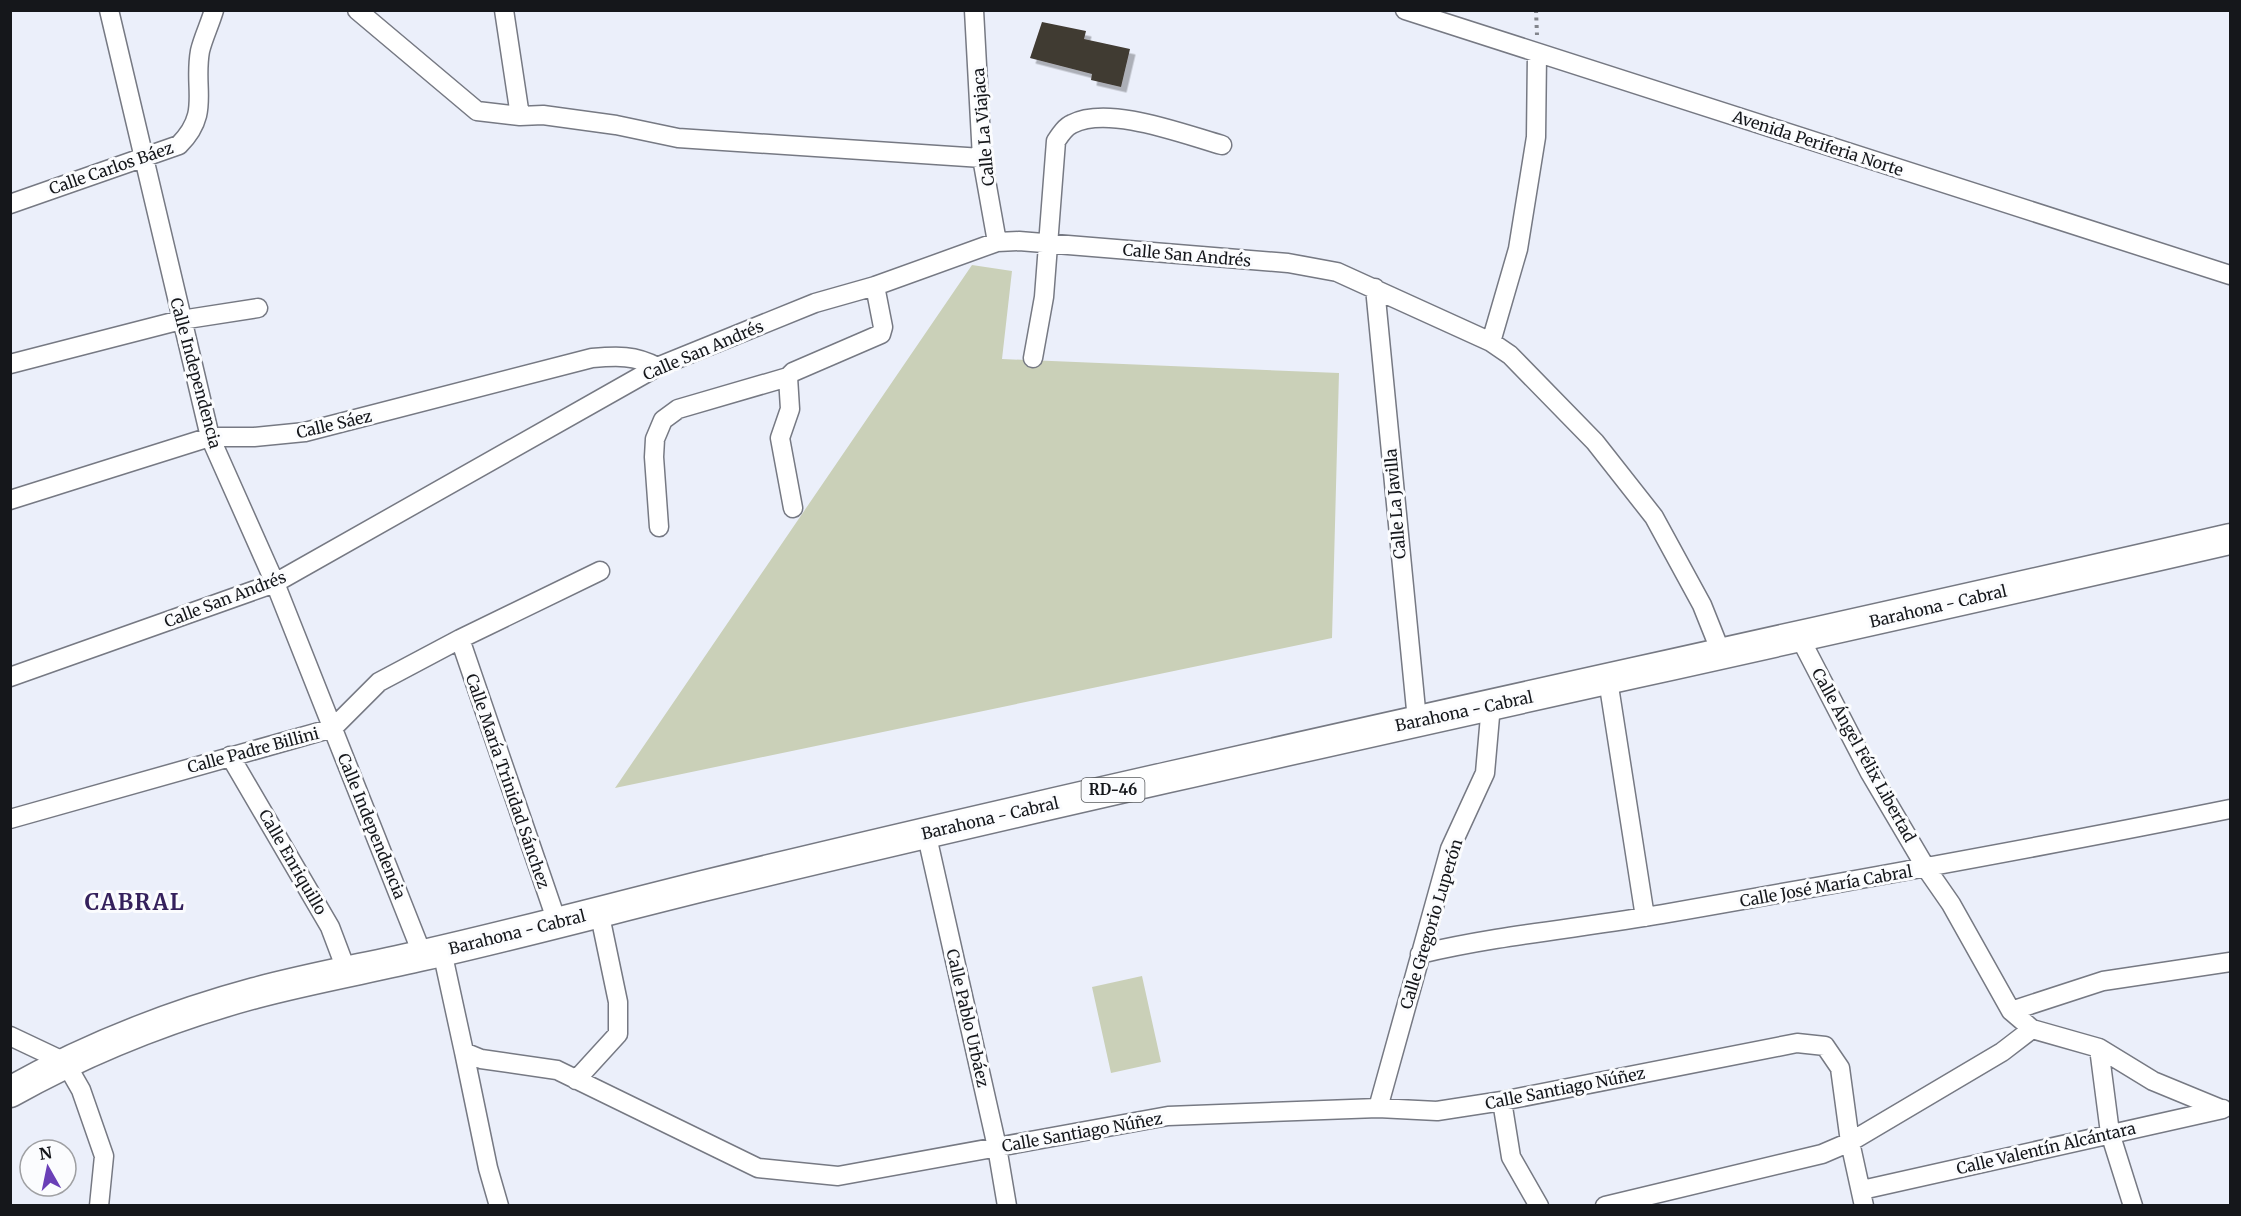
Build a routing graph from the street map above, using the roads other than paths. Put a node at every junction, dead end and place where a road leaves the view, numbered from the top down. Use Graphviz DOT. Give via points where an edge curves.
graph roads {
  1 [pos="109,10"];
  2 [pos="214,10"];
  3 [pos="357,10"];
  4 [pos="504,10"];
  5 [pos="974,10"];
  6 [pos="1405,10"];
  7 [pos="1537,54"];
  8 [pos="520,116"];
  9 [pos="1222,144"];
  10 [pos="142,157"];
  11 [pos="982,158"];
  12 [pos="10,204"];
  13 [pos="997,242"];
  14 [pos="1048,243"];
  15 [pos="2230,274"];
  16 [pos="875,286"];
  17 [pos="1375,288"];
  18 [pos="258,308"];
  19 [pos="181,320"];
  20 [pos="1491,342"];
  21 [pos="1033,358"];
  22 [pos="10,364"];
  23 [pos="657,367"];
  24 [pos="788,377"];
  25 [pos="210,437"];
  26 [pos="10,500"];
  27 [pos="793,508"];
  28 [pos="659,527"];
  29 [pos="2230,539"];
  30 [pos="600,571"];
  31 [pos="275,583"];
  32 [pos="1800,638"];
  33 [pos="459,639"];
  34 [pos="1722,655"];
  35 [pos="10,678"];
  36 [pos="1608,680"];
  37 [pos="1491,705"];
  38 [pos="1417,720"];
  39 [pos="333,728"];
  40 [pos="230,756"];
  41 [pos="2230,809"];
  42 [pos="10,819"];
  43 [pos="926,832"];
  44 [pos="1926,868"];
  45 [pos="600,911"];
  46 [pos="1645,917"];
  47 [pos="557,922"];
  48 [pos="433,953"];
  49 [pos="1420,954"];
  50 [pos="2230,962"];
  51 [pos="347,972"];
  52 [pos="2011,1011"];
  53 [pos="2032,1029"];
  54 [pos="10,1036"];
  55 [pos="2099,1048"];
  56 [pos="464,1052"];
  57 [pos="65,1062"];
  58 [pos="576,1080"];
  59 [pos="10,1092"];
  60 [pos="1502,1101"];
  61 [pos="1378,1108"];
  62 [pos="2226,1108"];
  63 [pos="2110,1133"];
  64 [pos="1850,1142"];
  65 [pos="997,1147"];
  66 [pos="1863,1198"];
  67 [pos="99,1206"];
  68 [pos="499,1206"];
  69 [pos="1007,1206"];
  70 [pos="1539,1206"];
  71 [pos="1605,1206"];
  72 [pos="2133,1206"];
  1 -- 10 [label="street, Calle Independencia"];
  2 -- 10 [label="street, Calle Carlos Báez" via="200,51 194,130 179,145"];
  3 -- 8 [label="street" via="477,111"];
  4 -- 8 [label="street"];
  5 -- 11 [label="street, Calle La Viajaca"];
  6 -- 7 [label="street, Avenida Periferia Norte"];
  7 -- 15 [label="street, Avenida Periferia Norte"];
  7 -- 20 [label="street" via="1536,137 1524,215"];
  8 -- 11 [label="street" via="605,123 678,138"];
  9 -- 14 [label="street" via="1113,116 1088,117 1069,125 1056,141"];
  10 -- 12 [label="street, Calle Carlos Báez"];
  10 -- 19 [label="street, Calle Independencia"];
  11 -- 13 [label="street, Calle La Viajaca"];
  13 -- 14 [label="street, Calle San Andrés"];
  13 -- 16 [label="street, Calle San Andrés"];
  14 -- 17 [label="street, Calle San Andrés" via="1288,263 1337,272"];
  14 -- 21 [label="street" via="1044,297"];
  16 -- 23 [label="street, Calle San Andrés" via="815,303"];
  16 -- 24 [label="street" via="881,334"];
  17 -- 20 [label="street, Calle San Andrés"];
  17 -- 38 [label="street, Calle La Javilla"];
  18 -- 19 [label="street"];
  19 -- 22 [label="street"];
  19 -- 25 [label="street, Calle Independencia"];
  20 -- 34 [label="street, Calle San Andrés" via="1510,355 1587,434 1654,517 1702,605"];
  23 -- 25 [label="street, Calle Sáez" via="624,355 592,358 305,432"];
  23 -- 31 [label="street, Calle San Andrés"];
  24 -- 27 [label="street" via="790,409 780,438"];
  24 -- 28 [label="street" via="678,409 663,420 655,440 654,457"];
  25 -- 26 [label="street, Calle Sáez"];
  25 -- 31 [label="street, Calle Independencia"];
  29 -- 32 [label="main road, Barahona - Cabral / RD-46"];
  30 -- 33 [label="street, Calle Padre Billini"];
  31 -- 35 [label="street, Calle San Andrés"];
  31 -- 39 [label="street, Calle Independencia"];
  32 -- 34 [label="main road, Barahona - Cabral / RD-46"];
  32 -- 44 [label="street, Calle Ángel Félix Libertad" via="1870,773"];
  33 -- 39 [label="street, Calle Padre Billini" via="379,682"];
  33 -- 47 [label="street, Calle María Trinidad Sánchez"];
  34 -- 36 [label="main road, Barahona - Cabral / RD-46"];
  36 -- 37 [label="main road, Barahona - Cabral / RD-46"];
  36 -- 46 [label="street"];
  37 -- 38 [label="main road, Barahona - Cabral / RD-46"];
  37 -- 49 [label="street, Calle Gregorio Luperón" via="1485,772 1450,849"];
  38 -- 43 [label="main road, Barahona - Cabral / RD-46"];
  39 -- 40 [label="street, Calle Padre Billini"];
  39 -- 48 [label="street, Calle Independencia"];
  40 -- 42 [label="street, Calle Padre Billini"];
  40 -- 51 [label="street, Calle Enriquillo" via="330,927"];
  41 -- 44 [label="street, Calle José María Cabral"];
  43 -- 45 [label="main road, Barahona - Cabral / RD-46"];
  43 -- 65 [label="street, Calle Pablo Urbáez"];
  44 -- 46 [label="street, Calle José María Cabral"];
  44 -- 52 [label="street, Calle Ángel Félix Libertad" via="1951,904"];
  45 -- 47 [label="main road, Barahona - Cabral / RD-46"];
  45 -- 58 [label="street" via="618,1002 618,1034"];
  46 -- 49 [label="street, Calle José María Cabral"];
  47 -- 48 [label="main road, Barahona - Cabral / RD-46"];
  48 -- 51 [label="main road, Barahona - Cabral / RD-46"];
  48 -- 56 [label="street"];
  49 -- 61 [label="street, Calle Gregorio Luperón"];
  50 -- 52 [label="street" via="2103,981"];
  51 -- 57 [label="main road, Barahona - Cabral / RD-46" via="254,994 136,1033"];
  52 -- 53 [label="street, Calle Ángel Félix Libertad"];
  53 -- 55 [label="street, Calle Ángel Félix Libertad"];
  53 -- 64 [label="street" via="2002,1052"];
  54 -- 57 [label="street"];
  55 -- 62 [label="street, Calle Ángel Félix Libertad" via="2153,1081"];
  55 -- 63 [label="street"];
  56 -- 58 [label="street, Calle Santiago Núñez" via="481,1059 557,1070"];
  56 -- 68 [label="street"];
  57 -- 59 [label="main road, Barahona - Cabral / RD-46"];
  57 -- 67 [label="street" via="81,1090 104,1156"];
  58 -- 65 [label="street, Calle Santiago Núñez" via="758,1168 838,1176"];
  60 -- 61 [label="street, Calle Santiago Núñez" via="1437,1111"];
  60 -- 64 [label="street, Calle Santiago Núñez" via="1797,1043 1825,1047 1840,1068"];
  60 -- 70 [label="street" via="1511,1157"];
  61 -- 65 [label="street, Calle Santiago Núñez" via="1168,1116"];
  62 -- 63 [label="street, Calle Valentín Alcántara"];
  63 -- 66 [label="street, Calle Valentín Alcántara"];
  63 -- 72 [label="street"];
  64 -- 66 [label="street"];
  64 -- 71 [label="street" via="1822,1154"];
  65 -- 69 [label="street, Calle Pablo Urbáez"];
}
